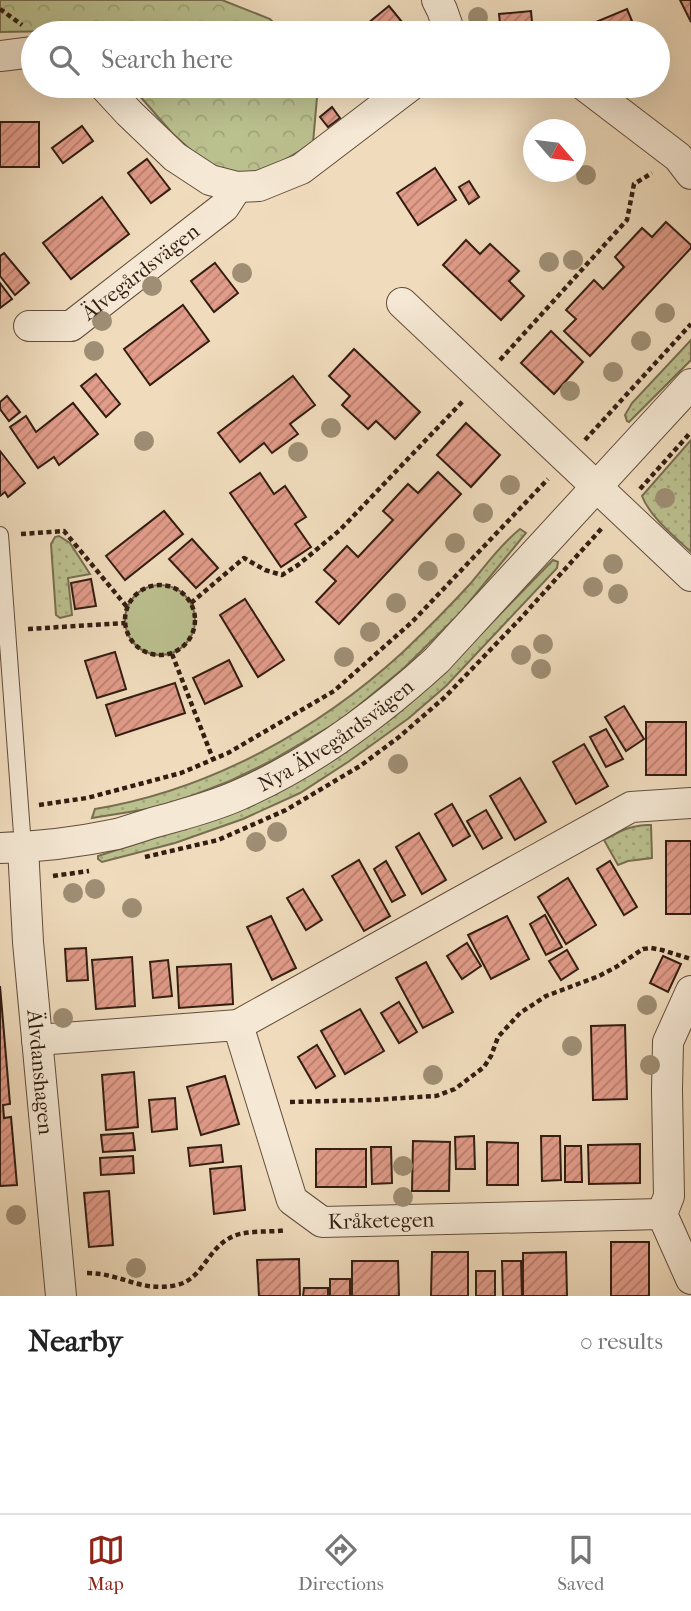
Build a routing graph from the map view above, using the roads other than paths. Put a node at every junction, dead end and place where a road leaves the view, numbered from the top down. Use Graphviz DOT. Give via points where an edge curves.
graph roads {
  1 [pos="437,0"];
  2 [pos="446,21"];
  3 [pos="21,43"];
  4 [pos="0,56"];
  5 [pos="115,98"];
  6 [pos="394,98"];
  7 [pos="600,98"];
  8 [pos="685,166"];
  9 [pos="237,187"];
  10 [pos="402,303"];
  11 [pos="29,326"];
  12 [pos="691,384"];
  13 [pos="596,486"];
  14 [pos="0,535"];
  15 [pos="691,576"];
  16 [pos="691,803"];
  17 [pos="11,847"];
  18 [pos="691,991"];
  19 [pos="239,1026"];
  20 [pos="37,1040"];
  21 [pos="662,1214"];
  22 [pos="691,1279"];
  23 [pos="60,1286"];
  1 -- 2 [label="street"];
  3 -- 4 [label="street"];
  5 -- 9 [label="street" via="174,157 210,180"];
  6 -- 9 [label="street" via="301,169 259,186"];
  7 -- 8 [label="street"];
  9 -- 11 [label="street, Älvegårdsvägen" via="224,207 71,326"];
  10 -- 13 [label="street"];
  12 -- 13 [label="street, Nya Älvegårdsvägen"];
  13 -- 15 [label="street"];
  13 -- 17 [label="street, Nya Älvegårdsvägen" via="437,660 400,694 313,755 239,796 203,809 117,834"];
  14 -- 17 [label="lane" via="20,808"];
  16 -- 19 [label="street" via="631,807"];
  17 -- 20 [label="street, Älvdanshagen" via="26,879"];
  18 -- 21 [label="street" via="668,1042 669,1196"];
  19 -- 20 [label="street"];
  19 -- 21 [label="street, Kråketegen" via="292,1200 322,1222"];
  20 -- 23 [label="street, Älvdanshagen"];
  21 -- 22 [label="street"];
}
